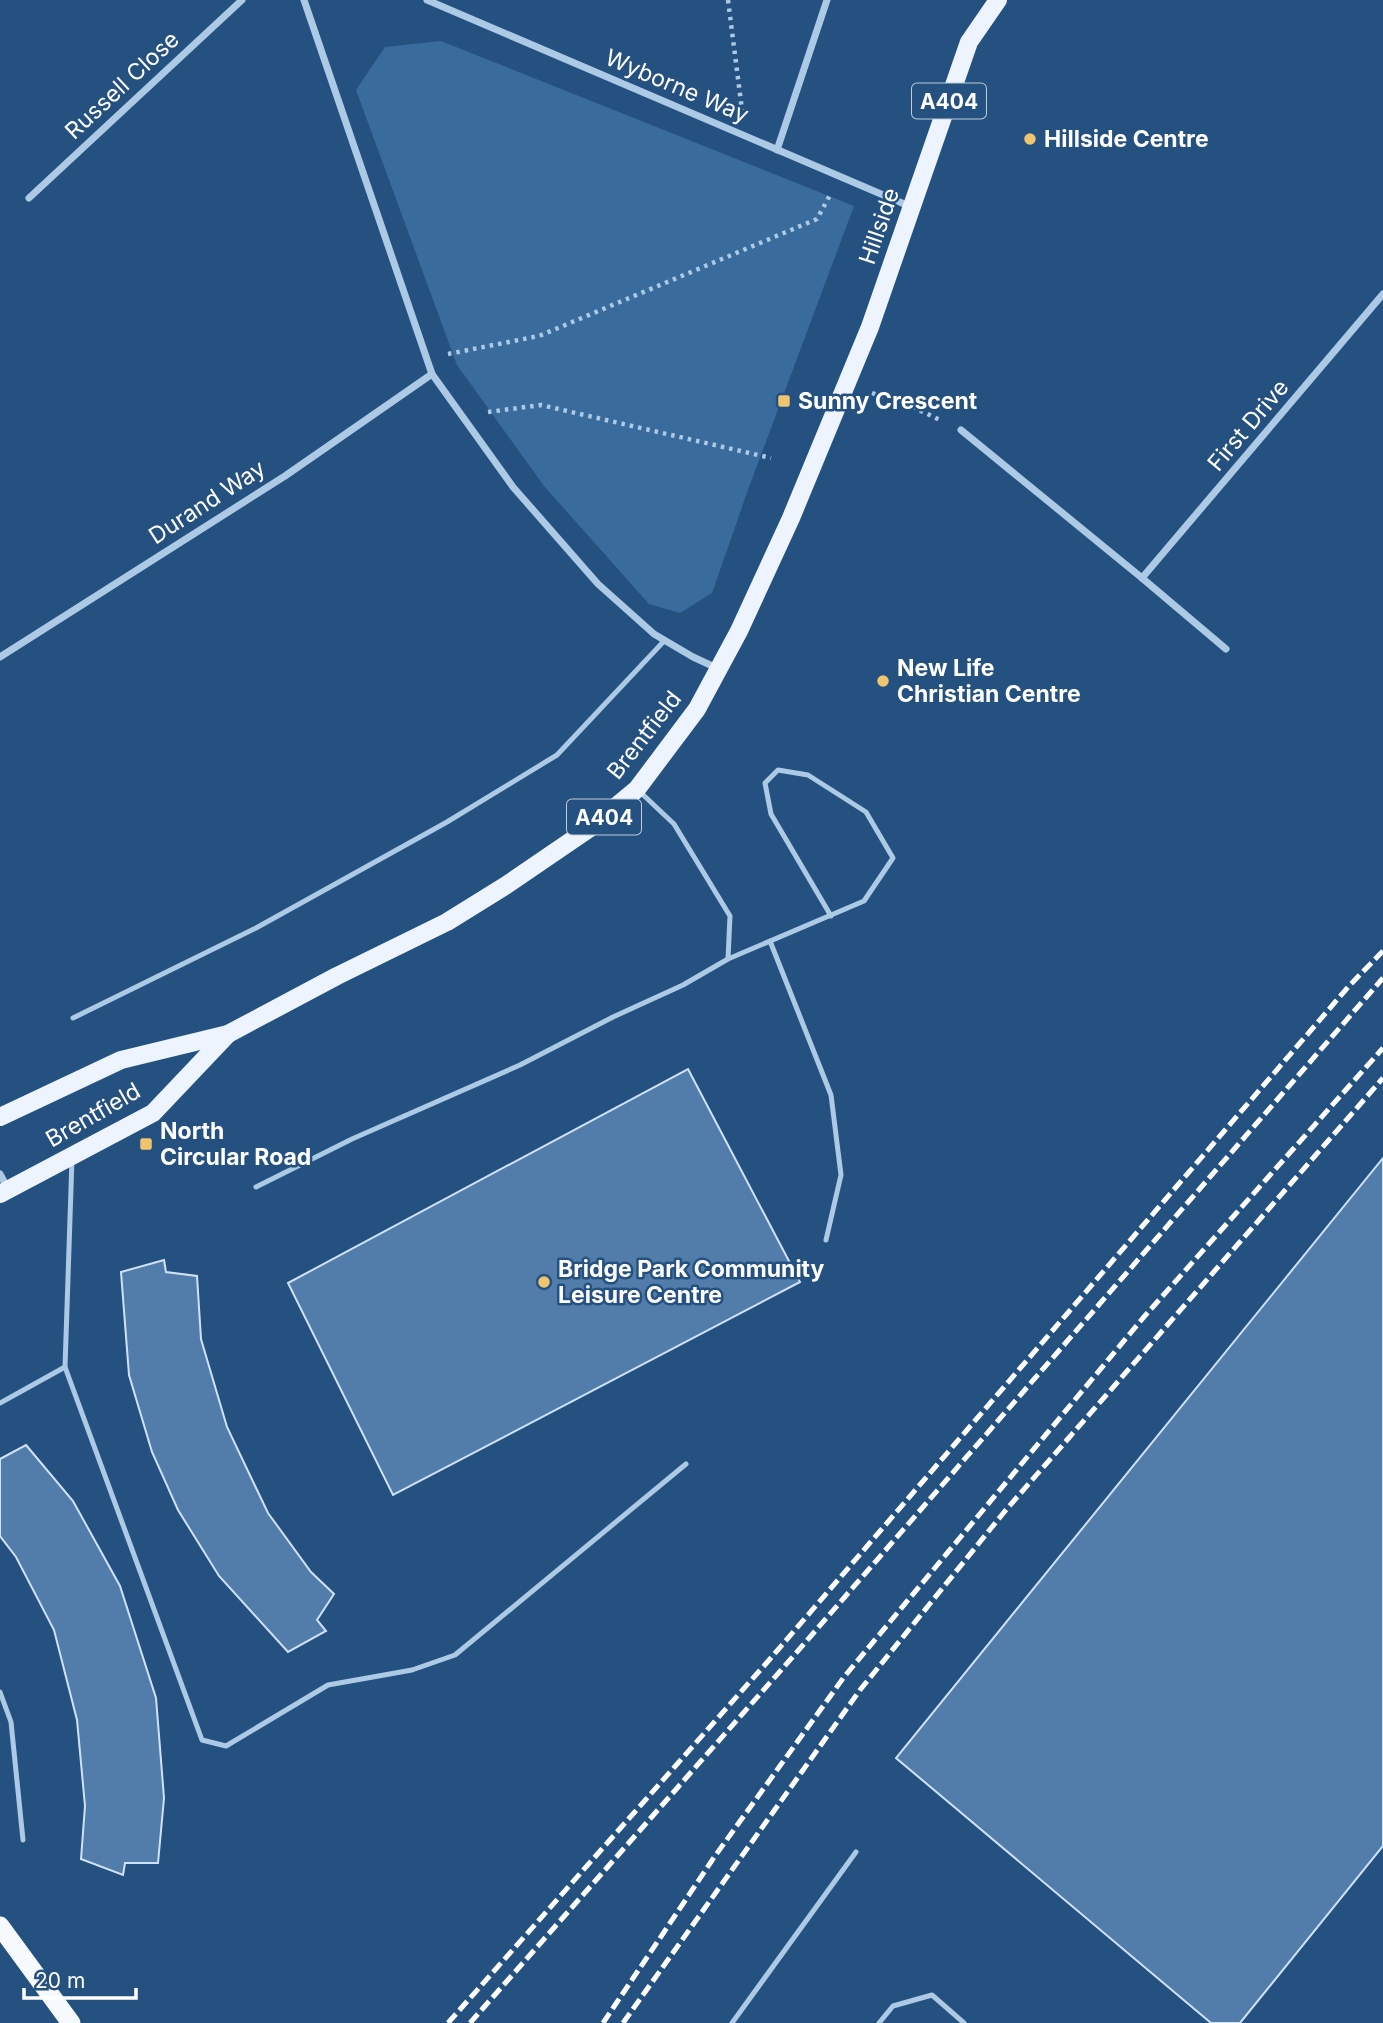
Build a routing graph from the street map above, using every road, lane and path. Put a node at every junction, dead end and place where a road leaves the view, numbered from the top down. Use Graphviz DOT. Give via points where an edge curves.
graph roads {
  1 [pos="242,0"];
  2 [pos="304,0"];
  3 [pos="427,0"];
  4 [pos="728,0"];
  5 [pos="827,0"];
  6 [pos="998,0"];
  7 [pos="746,136"];
  8 [pos="777,150"];
  9 [pos="840,176"];
  10 [pos="29,198"];
  11 [pos="911,207"];
  12 [pos="1383,294"];
  13 [pos="427,359"];
  14 [pos="432,374"];
  15 [pos="888,398"];
  16 [pos="463,416"];
  17 [pos="961,430"];
  18 [pos="771,458"];
  19 [pos="810,472"];
  20 [pos="1142,578"];
  21 [pos="665,640"];
  22 [pos="1226,649"];
  23 [pos="0,657"];
  24 [pos="719,669"];
  25 [pos="637,789"];
  26 [pos="831,916"];
  27 [pos="770,941"];
  28 [pos="728,959"];
  29 [pos="73,1018"];
  30 [pos="228,1034"];
  31 [pos="0,1117"];
  32 [pos="72,1156"];
  33 [pos="3,1186"];
  34 [pos="256,1186"];
  35 [pos="826,1240"];
  36 [pos="65,1367"];
  37 [pos="0,1403"];
  38 [pos="686,1464"];
  39 [pos="0,1692"];
  40 [pos="23,1840"];
  41 [pos="856,1852"];
  42 [pos="0,1926"];
  43 [pos="71,2023"];
  44 [pos="732,2023"];
  45 [pos="879,2023"];
  46 [pos="964,2023"];
  1 -- 10 [label="street, Russell Close"];
  2 -- 13 [label="street"];
  3 -- 7 [label="street, Wyborne Way"];
  4 -- 7 [label="path"];
  5 -- 8 [label="street"];
  6 -- 11 [label="main road, Hillside / A404" via="969,42"];
  7 -- 8 [label="street, Wyborne Way"];
  8 -- 9 [label="street, Wyborne Way"];
  9 -- 11 [label="street, Wyborne Way"];
  9 -- 13 [label="path" via="817,219 539,336"];
  11 -- 19 [label="main road, Hillside / A404" via="870,327"];
  12 -- 20 [label="street, First Drive"];
  13 -- 14 [label="street"];
  14 -- 16 [label="street"];
  14 -- 23 [label="street, Durand Way" via="285,476"];
  15 -- 17 [label="path"];
  16 -- 18 [label="path" via="541,405"];
  16 -- 21 [label="street" via="513,487 598,584"];
  17 -- 20 [label="street"];
  19 -- 24 [label="main road, Brentfield / A404"];
  20 -- 22 [label="street"];
  21 -- 24 [label="street"];
  21 -- 29 [label="lane" via="558,755 256,928"];
  24 -- 25 [label="main road, Brentfield / A404" via="697,709"];
  25 -- 28 [label="lane" via="674,824 730,916"];
  25 -- 30 [label="main road, Brentfield / A404" via="590,828 447,922"];
  26 -- 26 [label="lane" via="771,814 765,783 778,770 808,775 866,812 893,858 864,901"];
  26 -- 27 [label="lane"];
  27 -- 28 [label="lane"];
  27 -- 35 [label="lane" via="831,1095 841,1175"];
  28 -- 34 [label="lane" via="520,1065"];
  30 -- 31 [label="main road, Brentfield / A404" via="121,1060"];
  30 -- 32 [label="main road, Brentfield / A404" via="153,1113"];
  32 -- 33 [label="main road, Brentfield / A404"];
  32 -- 36 [label="lane"];
  36 -- 37 [label="lane"];
  36 -- 38 [label="lane" via="202,1740 226,1745 328,1685 412,1670 455,1655"];
  39 -- 40 [label="lane" via="11,1722"];
  41 -- 44 [label="lane"];
  42 -- 43 [label="highway"];
  45 -- 46 [label="lane" via="893,2006 932,1995"];
}
